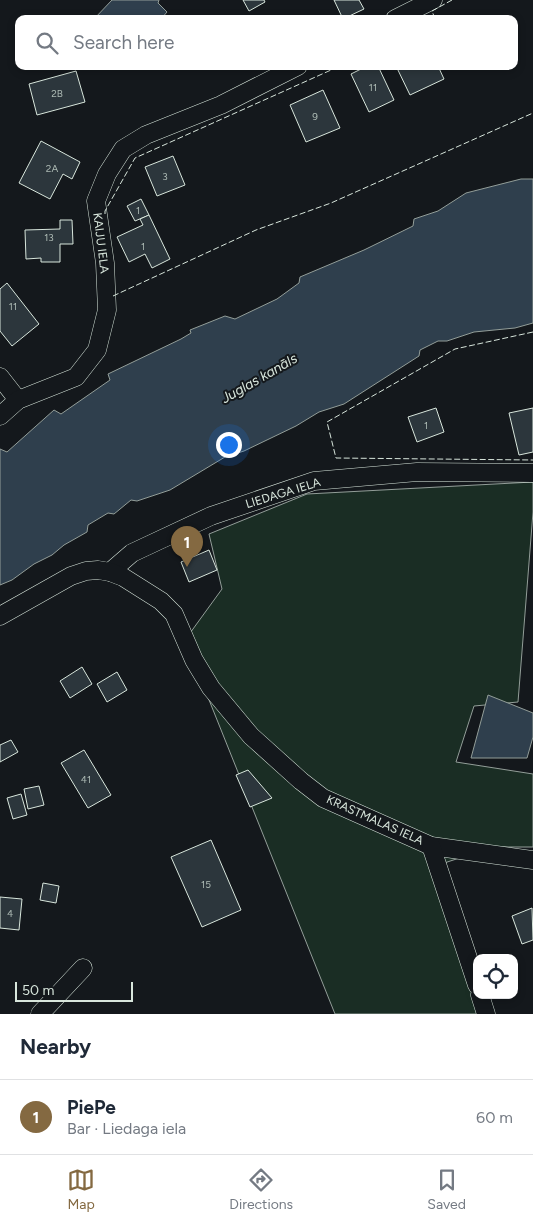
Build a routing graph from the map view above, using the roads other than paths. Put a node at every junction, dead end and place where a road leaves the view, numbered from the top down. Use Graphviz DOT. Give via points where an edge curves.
graph roads {
  1 [pos="433,0"];
  2 [pos="403,15"];
  3 [pos="290,70"];
  4 [pos="0,377"];
  5 [pos="18,400"];
  6 [pos="0,416"];
  7 [pos="533,473"];
  8 [pos="110,572"];
  9 [pos="0,616"];
  10 [pos="432,846"];
  11 [pos="533,860"];
  12 [pos="83,968"];
  13 [pos="473,973"];
  14 [pos="481,999"];
  15 [pos="40,1014"];
  16 [pos="486,1014"];
  1 -- 2 [label="street"];
  3 -- 5 [label="street, KAIJU IELA" via="221,104 146,135 123,149 107,174 96,201 105,263 107,310 97,350 76,377"];
  4 -- 5 [label="street"];
  5 -- 6 [label="street"];
  7 -- 8 [label="street, LIEDAGA IELA" via="416,472 314,480 211,516 132,553"];
  8 -- 9 [label="street" via="86,571 71,576"];
  8 -- 10 [label="street, KRASTMALAS IELA" via="161,600 174,614 194,660 211,688 251,736 301,781 323,798"];
  10 -- 11 [label="street, KRASTMALAS IELA"];
  10 -- 13 [label="street"];
  12 -- 15 [label="street"];
  14 -- 16 [label="street"];
}
